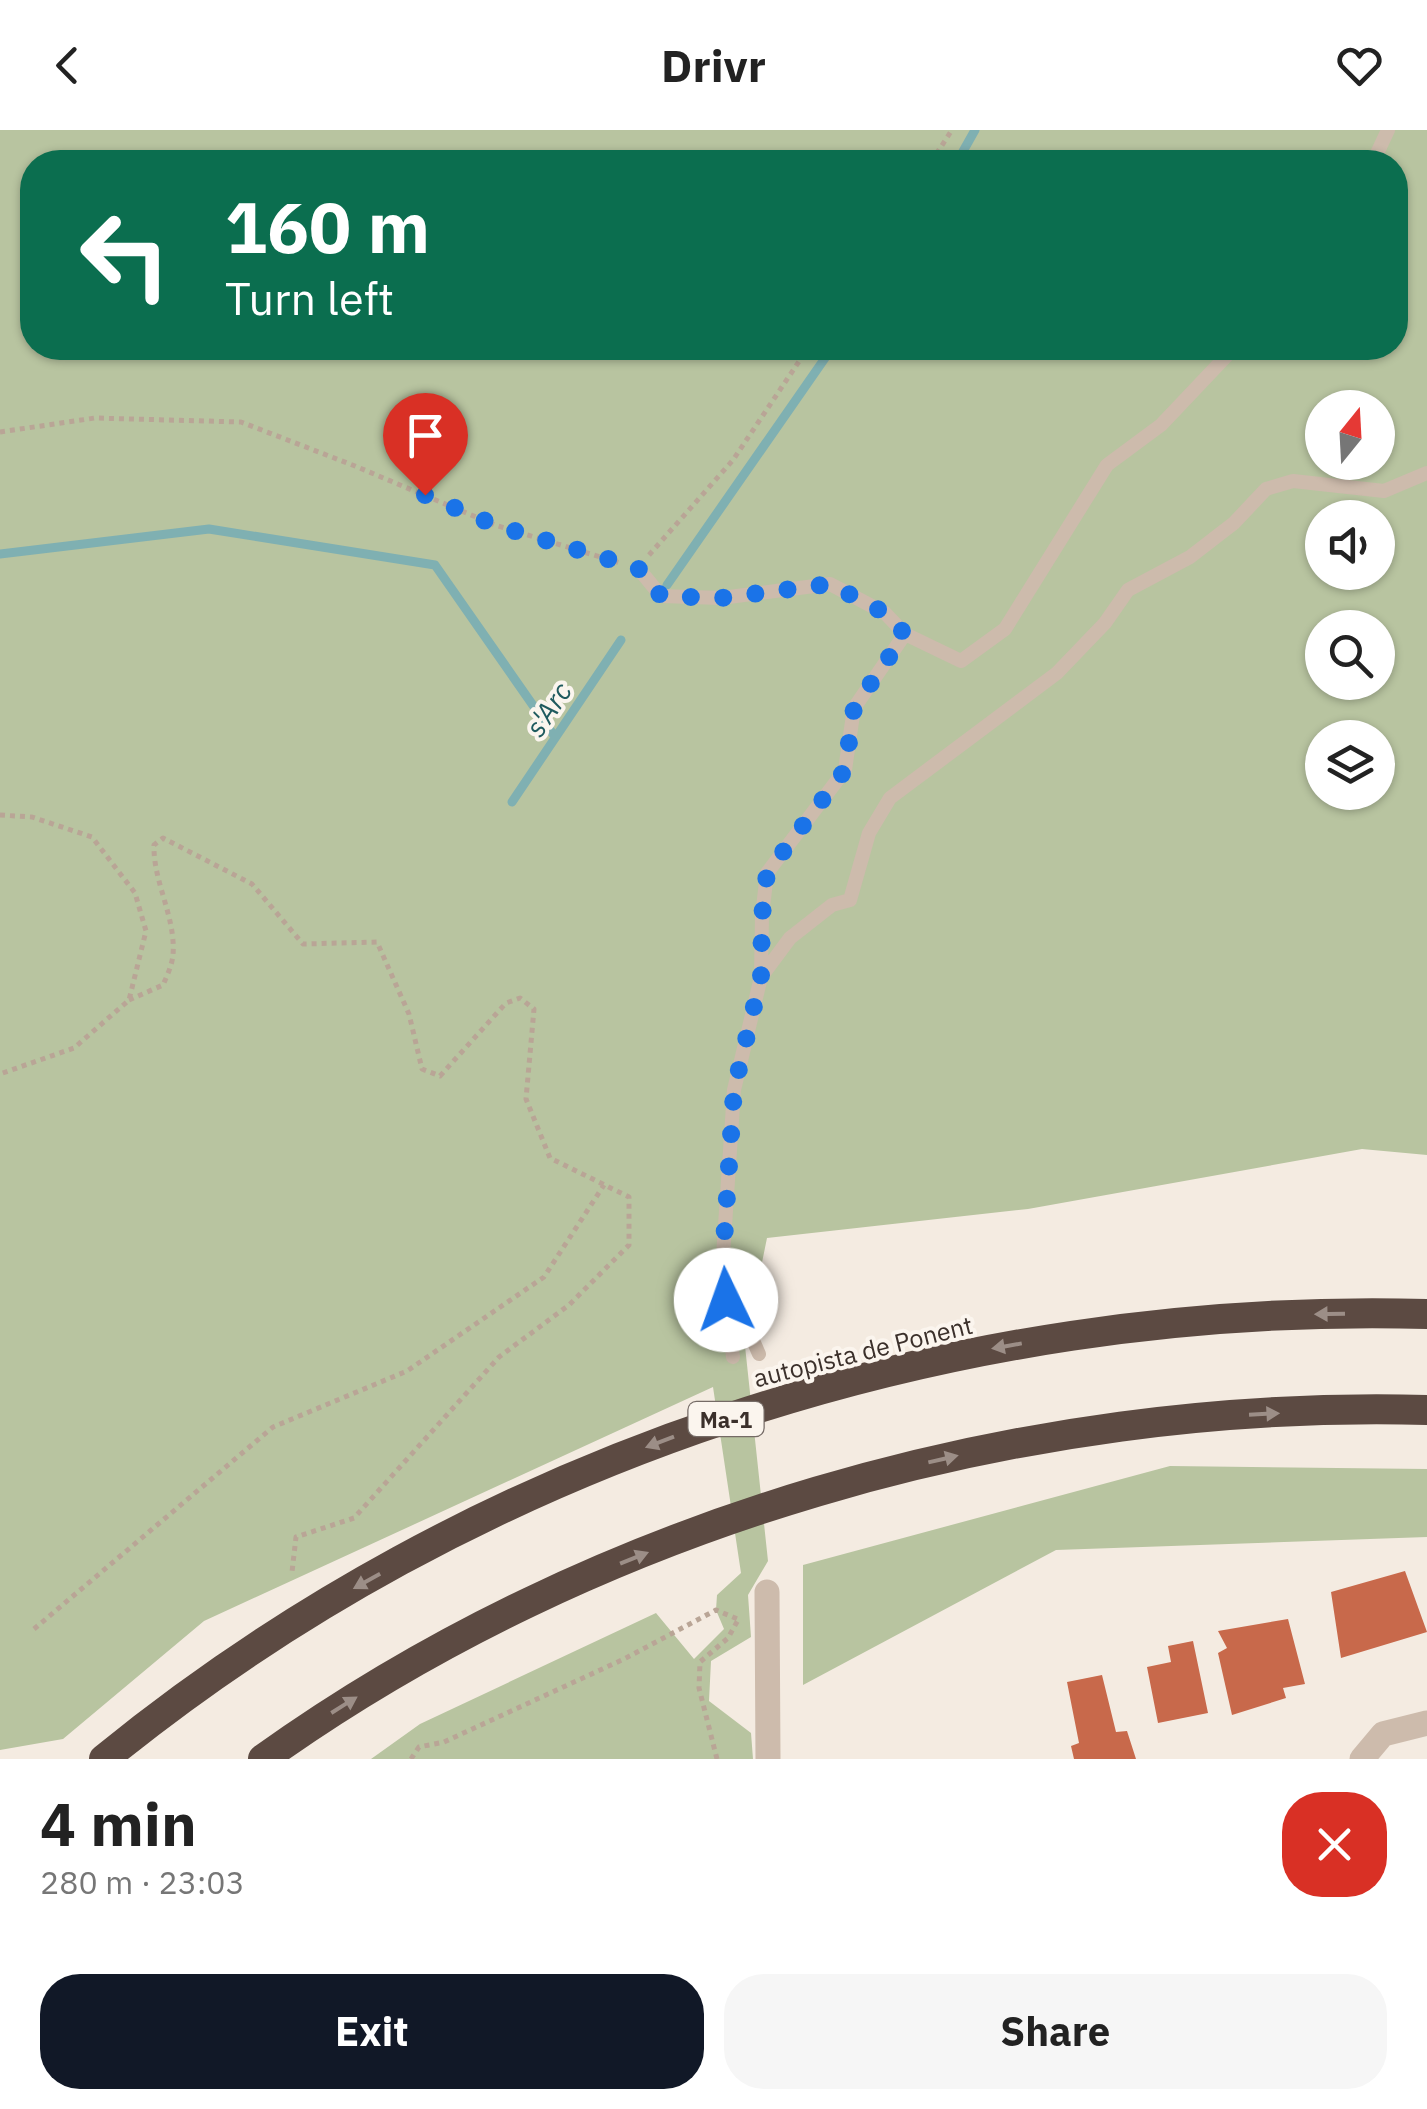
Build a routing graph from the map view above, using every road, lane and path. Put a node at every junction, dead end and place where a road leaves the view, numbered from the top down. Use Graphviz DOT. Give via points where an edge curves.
graph roads {
  1 [pos="800,360"];
  2 [pos="1222,360"];
  3 [pos="0,432"];
  4 [pos="1427,473"];
  5 [pos="638,568"];
  6 [pos="905,634"];
  7 [pos="0,814"];
  8 [pos="761,977"];
  9 [pos="130,1000"];
  10 [pos="0,1074"];
  11 [pos="604,1184"];
  12 [pos="722,1272"];
  13 [pos="1427,1314"];
  14 [pos="759,1354"];
  15 [pos="733,1356"];
  16 [pos="1427,1410"];
  17 [pos="292,1572"];
  18 [pos="767,1592"];
  19 [pos="741,1605"];
  20 [pos="739,1618"];
  21 [pos="742,1629"];
  22 [pos="34,1630"];
  23 [pos="1427,1723"];
  24 [pos="104,1759"];
  25 [pos="263,1759"];
  26 [pos="411,1759"];
  27 [pos="717,1759"];
  28 [pos="768,1759"];
  29 [pos="1362,1759"];
  1 -- 5 [label="path" via="733,460"];
  2 -- 6 [label="lane" via="1160,425 1108,465 1005,629 961,662"];
  3 -- 5 [label="path" via="95,418 240,422 495,525"];
  4 -- 8 [label="lane" via="1384,491 1293,482 1266,489 1190,557 1128,590 1056,673 890,798 869,833 850,900 832,905 790,938"];
  5 -- 6 [label="lane" via="661,596 721,598 830,584 885,613"];
  6 -- 8 [label="lane" via="854,708 845,770 767,873"];
  7 -- 9 [label="path" via="32,816 92,836 134,893 146,931"];
  8 -- 12 [label="lane" via="734,1090"];
  9 -- 10 [label="path" via="74,1048"];
  9 -- 11 [label="path" via="163,985 173,958 154,857 154,845 163,838 252,884 304,944 378,942 409,1014 422,1068 440,1076 506,1003 520,998 534,1008 526,1099 550,1158"];
  11 -- 17 [label="path" via="629,1197 629,1245 569,1305 499,1357 354,1518 296,1537"];
  11 -- 22 [label="path" via="544,1277 408,1372 272,1427"];
  12 -- 14 [label="lane"];
  12 -- 15 [label="lane"];
  13 -- 24 [label="highway, autopista de Ponent / Ma-1, one-way" via="1243,1317 1084,1333 848,1381 693,1430 526,1500 384,1571 196,1689"];
  25 -- 16 [label="highway, one-way" via="350,1700 486,1626 629,1559 776,1504 929,1462 1085,1431 1240,1415"];
  18 -- 28 [label="street"];
  19 -- 20 [label="path"];
  20 -- 21 [label="path"];
  20 -- 26 [label="path" via="716,1610 624,1659 444,1742 419,1747"];
  20 -- 27 [label="path" via="728,1638 700,1662 698,1688"];
  23 -- 29 [label="street" via="1383,1734"];
}
